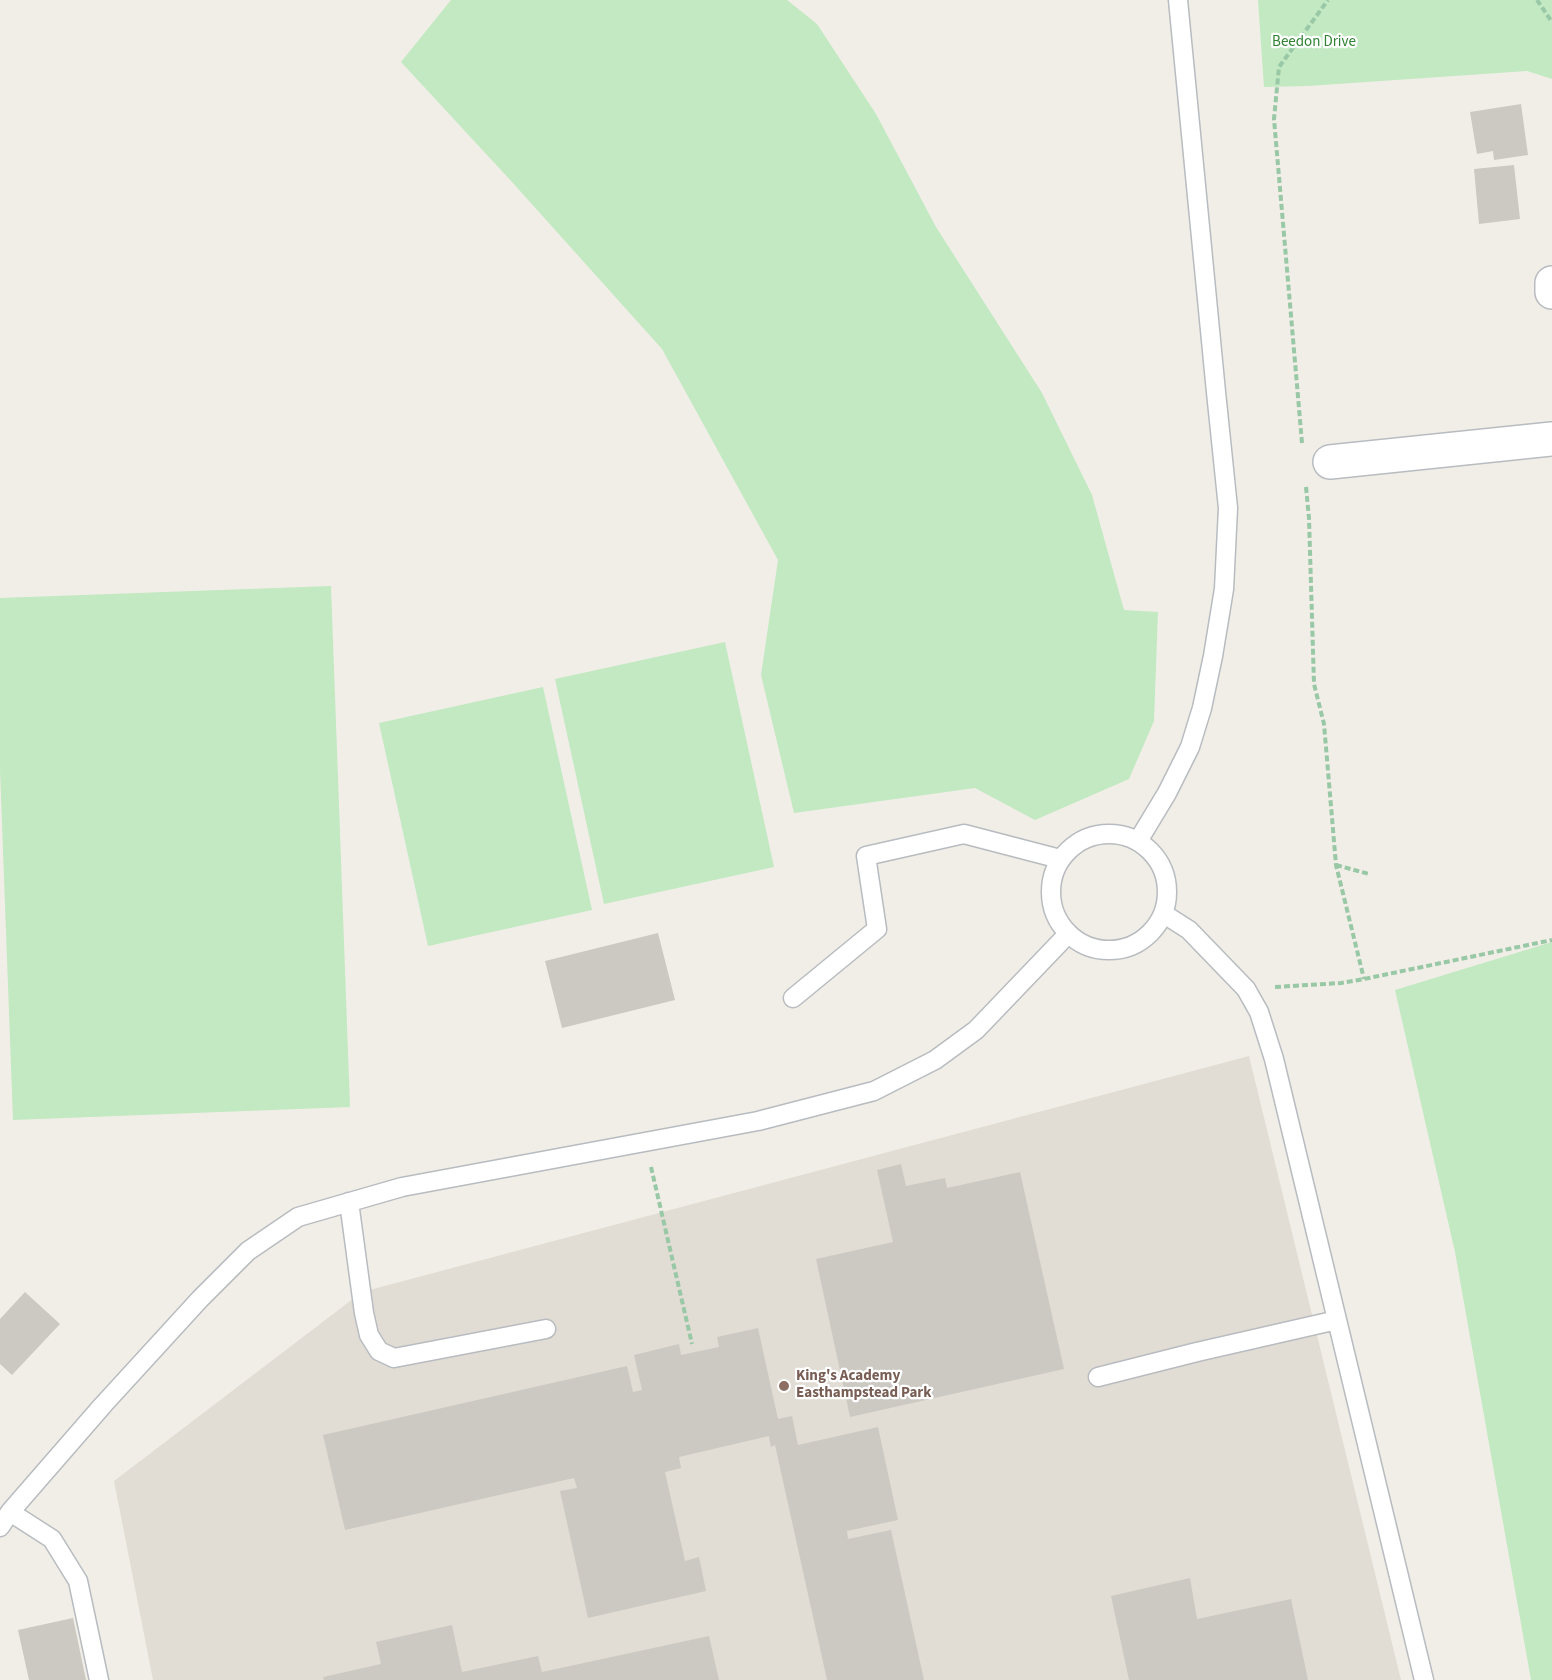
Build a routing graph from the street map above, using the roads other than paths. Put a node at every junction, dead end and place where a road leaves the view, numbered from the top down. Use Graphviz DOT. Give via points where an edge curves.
graph roads {
  1 [pos="1178,0"];
  2 [pos="1552,283"];
  3 [pos="1552,292"];
  4 [pos="1552,439"];
  5 [pos="1313,465"];
  6 [pos="1138,841"];
  7 [pos="1060,859"];
  8 [pos="1164,914"];
  9 [pos="1068,934"];
  10 [pos="793,998"];
  11 [pos="349,1202"];
  12 [pos="1337,1320"];
  13 [pos="546,1329"];
  14 [pos="1098,1377"];
  15 [pos="5,1520"];
  16 [pos="99,1680"];
  17 [pos="1425,1680"];
  1 -- 6 [label="lane" via="1228,508 1224,589 1202,708 1167,794"];
  2 -- 3 [label="street"];
  4 -- 5 [label="street"];
  6 -- 7 [label="lane" via="1115,833 1095,835 1074,844"];
  6 -- 8 [label="lane" via="1157,857 1166,875"];
  7 -- 9 [label="lane" via="1052,878 1051,898 1056,917"];
  7 -- 10 [label="lane" via="964,834 866,856 877,929"];
  8 -- 9 [label="lane" via="1151,933 1134,945 1114,950 1082,944"];
  8 -- 12 [label="lane" via="1189,930 1246,989 1259,1012 1274,1059"];
  9 -- 11 [label="lane" via="976,1030 935,1060 873,1091 758,1121 402,1187"];
  11 -- 13 [label="lane" via="364,1313 369,1335 379,1351 394,1358"];
  11 -- 15 [label="lane" via="298,1217 248,1251 127,1379"];
  12 -- 14 [label="lane"];
  12 -- 17 [label="lane"];
  15 -- 16 [label="lane" via="52,1539 78,1581"];
}
